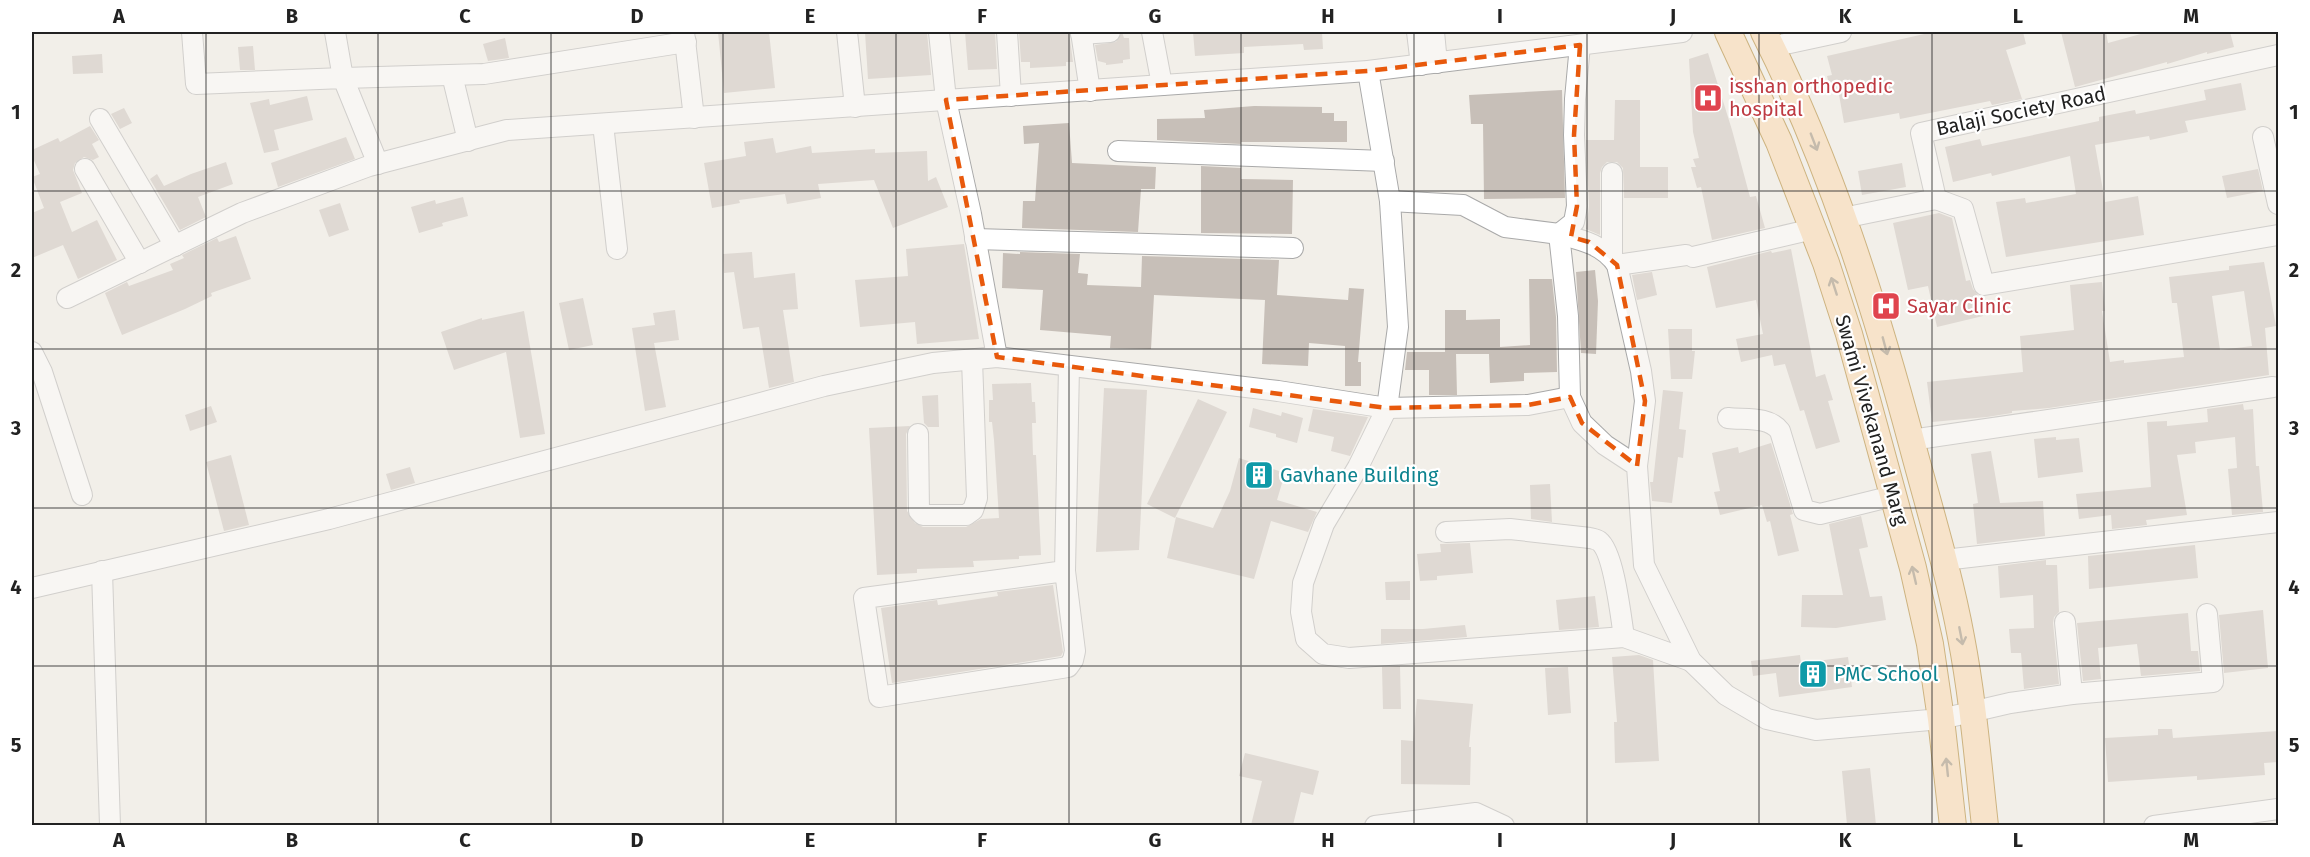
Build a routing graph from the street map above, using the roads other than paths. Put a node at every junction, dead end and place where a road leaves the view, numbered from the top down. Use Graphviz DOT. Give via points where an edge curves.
graph roads {
  1 [pos="192,32"];
  2 [pos="335,32"];
  3 [pos="847,32"];
  4 [pos="939,32"];
  5 [pos="1007,32"];
  6 [pos="1110,32"];
  7 [pos="1152,32"];
  8 [pos="1417,32"];
  9 [pos="1434,32"];
  10 [pos="1682,32"];
  11 [pos="1728,32"];
  12 [pos="1841,32"];
  13 [pos="1081,33"];
  14 [pos="685,37"];
  15 [pos="1767,39"];
  16 [pos="1547,40"];
  17 [pos="1580,45"];
  18 [pos="2278,55"];
  19 [pos="1429,64"];
  20 [pos="1368,71"];
  21 [pos="452,75"];
  22 [pos="343,78"];
  23 [pos="1162,86"];
  24 [pos="1090,91"];
  25 [pos="1011,96"];
  26 [pos="946,100"];
  27 [pos="855,107"];
  28 [pos="694,118"];
  29 [pos="100,119"];
  30 [pos="603,124"];
  31 [pos="2263,137"];
  32 [pos="468,141"];
  33 [pos="1118,151"];
  34 [pos="1384,161"];
  35 [pos="378,164"];
  36 [pos="85,169"];
  37 [pos="1612,173"];
  38 [pos="1936,199"];
  39 [pos="1390,201"];
  40 [pos="2278,204"];
  41 [pos="1843,218"];
  42 [pos="1813,229"];
  43 [pos="1560,234"];
  44 [pos="2278,235"];
  45 [pos="975,239"];
  46 [pos="175,246"];
  47 [pos="1293,248"];
  48 [pos="617,249"];
  49 [pos="1615,261"];
  50 [pos="140,263"];
  51 [pos="67,298"];
  52 [pos="32,352"];
  53 [pos="997,357"];
  54 [pos="972,360"];
  55 [pos="1069,366"];
  56 [pos="2273,387"];
  57 [pos="1570,397"];
  58 [pos="1387,408"];
  59 [pos="1728,418"];
  60 [pos="918,434"];
  61 [pos="1911,440"];
  62 [pos="1637,466"];
  63 [pos="82,495"];
  64 [pos="1893,496"];
  65 [pos="2278,522"];
  66 [pos="1446,532"];
  67 [pos="1944,560"];
  68 [pos="102,571"];
  69 [pos="1065,571"];
  70 [pos="32,588"];
  71 [pos="2206,614"];
  72 [pos="2065,622"];
  73 [pos="1624,638"];
  74 [pos="1691,661"];
  75 [pos="2072,694"];
  76 [pos="1971,712"];
  77 [pos="1941,719"];
  78 [pos="2278,809"];
  79 [pos="110,825"];
  80 [pos="1375,825"];
  81 [pos="1504,825"];
  82 [pos="1953,825"];
  83 [pos="1985,825"];
  84 [pos="2154,825"];
  1 -- 22 [label="street" via="196,84"];
  2 -- 22 [label="street"];
  3 -- 27 [label="street"];
  4 -- 26 [label="street"];
  5 -- 25 [label="street"];
  6 -- 13 [label="street"];
  7 -- 23 [label="street"];
  8 -- 19 [label="street"];
  9 -- 19 [label="street"];
  10 -- 17 [label="street"];
  11 -- 42 [label="main road, Swami Vivekanand Marg" via="1779,142"];
  12 -- 15 [label="street"];
  13 -- 24 [label="street"];
  14 -- 21 [label="street" via="484,74"];
  14 -- 28 [label="street"];
  15 -- 41 [label="main road, Swami Vivekanand Marg, one-way" via="1809,130"];
  16 -- 17 [label="street"];
  16 -- 19 [label="street"];
  17 -- 43 [label="street" via="1574,135 1577,206 1574,222"];
  18 -- 38 [label="street, Balaji Society Road" via="1921,133"];
  19 -- 20 [label="street"];
  20 -- 23 [label="street"];
  20 -- 34 [label="street"];
  21 -- 22 [label="street"];
  21 -- 32 [label="street"];
  22 -- 35 [label="street"];
  23 -- 24 [label="street"];
  24 -- 25 [label="street"];
  25 -- 26 [label="street"];
  26 -- 27 [label="street"];
  26 -- 45 [label="street"];
  27 -- 28 [label="street"];
  28 -- 30 [label="street"];
  29 -- 46 [label="street"];
  30 -- 32 [label="street" via="507,130"];
  30 -- 48 [label="street"];
  31 -- 40 [label="street"];
  32 -- 35 [label="street"];
  33 -- 34 [label="street"];
  34 -- 39 [label="street"];
  35 -- 46 [label="street" via="242,213"];
  36 -- 50 [label="street"];
  37 -- 49 [label="street"];
  38 -- 41 [label="street"];
  38 -- 44 [label="street" via="1963,209 1984,285"];
  39 -- 43 [label="street" via="1463,204 1505,227"];
  39 -- 58 [label="street" via="1398,327"];
  41 -- 61 [label="main road, Swami Vivekanand Marg, one-way" via="1880,325"];
  42 -- 49 [label="street" via="1689,256"];
  64 -- 42 [label="main road, Swami Vivekanand Marg, one-way" via="1849,334"];
  43 -- 49 [label="street" via="1589,242"];
  43 -- 57 [label="street"];
  45 -- 47 [label="street"];
  45 -- 53 [label="street"];
  46 -- 50 [label="street"];
  49 -- 62 [label="street" via="1645,401"];
  50 -- 51 [label="street"];
  52 -- 63 [label="street"];
  53 -- 54 [label="street"];
  53 -- 55 [label="street"];
  54 -- 60 [label="street" via="977,498 973,510 966,514 922,516"];
  54 -- 68 [label="street" via="933,363 824,386 329,519"];
  55 -- 58 [label="street"];
  55 -- 69 [label="street"];
  56 -- 61 [label="street"];
  57 -- 58 [label="street" via="1527,405"];
  57 -- 62 [label="street" via="1582,423 1605,445"];
  58 -- 73 [label="street" via="1324,524 1303,583 1301,612 1306,639 1323,654 1349,658"];
  59 -- 64 [label="street" via="1768,421 1777,426 1804,510 1820,514"];
  61 -- 67 [label="main road, Swami Vivekanand Marg"];
  62 -- 74 [label="street" via="1644,565"];
  77 -- 64 [label="main road, Swami Vivekanand Marg, one-way" via="1930,644"];
  65 -- 67 [label="street"];
  66 -- 73 [label="street" via="1510,529 1599,540 1615,580"];
  67 -- 76 [label="main road, Swami Vivekanand Marg, one-way" via="1962,638"];
  68 -- 70 [label="street"];
  68 -- 79 [label="street"];
  69 -- 69 [label="street" via="1075,651 1068,667 879,696 864,598"];
  71 -- 75 [label="street" via="2213,682"];
  72 -- 75 [label="street"];
  73 -- 74 [label="street"];
  74 -- 77 [label="street" via="1726,695 1767,719 1816,730"];
  75 -- 76 [label="street"];
  76 -- 77 [label="street"];
  76 -- 83 [label="main road, Swami Vivekanand Marg"];
  82 -- 77 [label="main road, Swami Vivekanand Marg, one-way"];
  78 -- 84 [label="street"];
  80 -- 81 [label="street" via="1476,813"];
}
